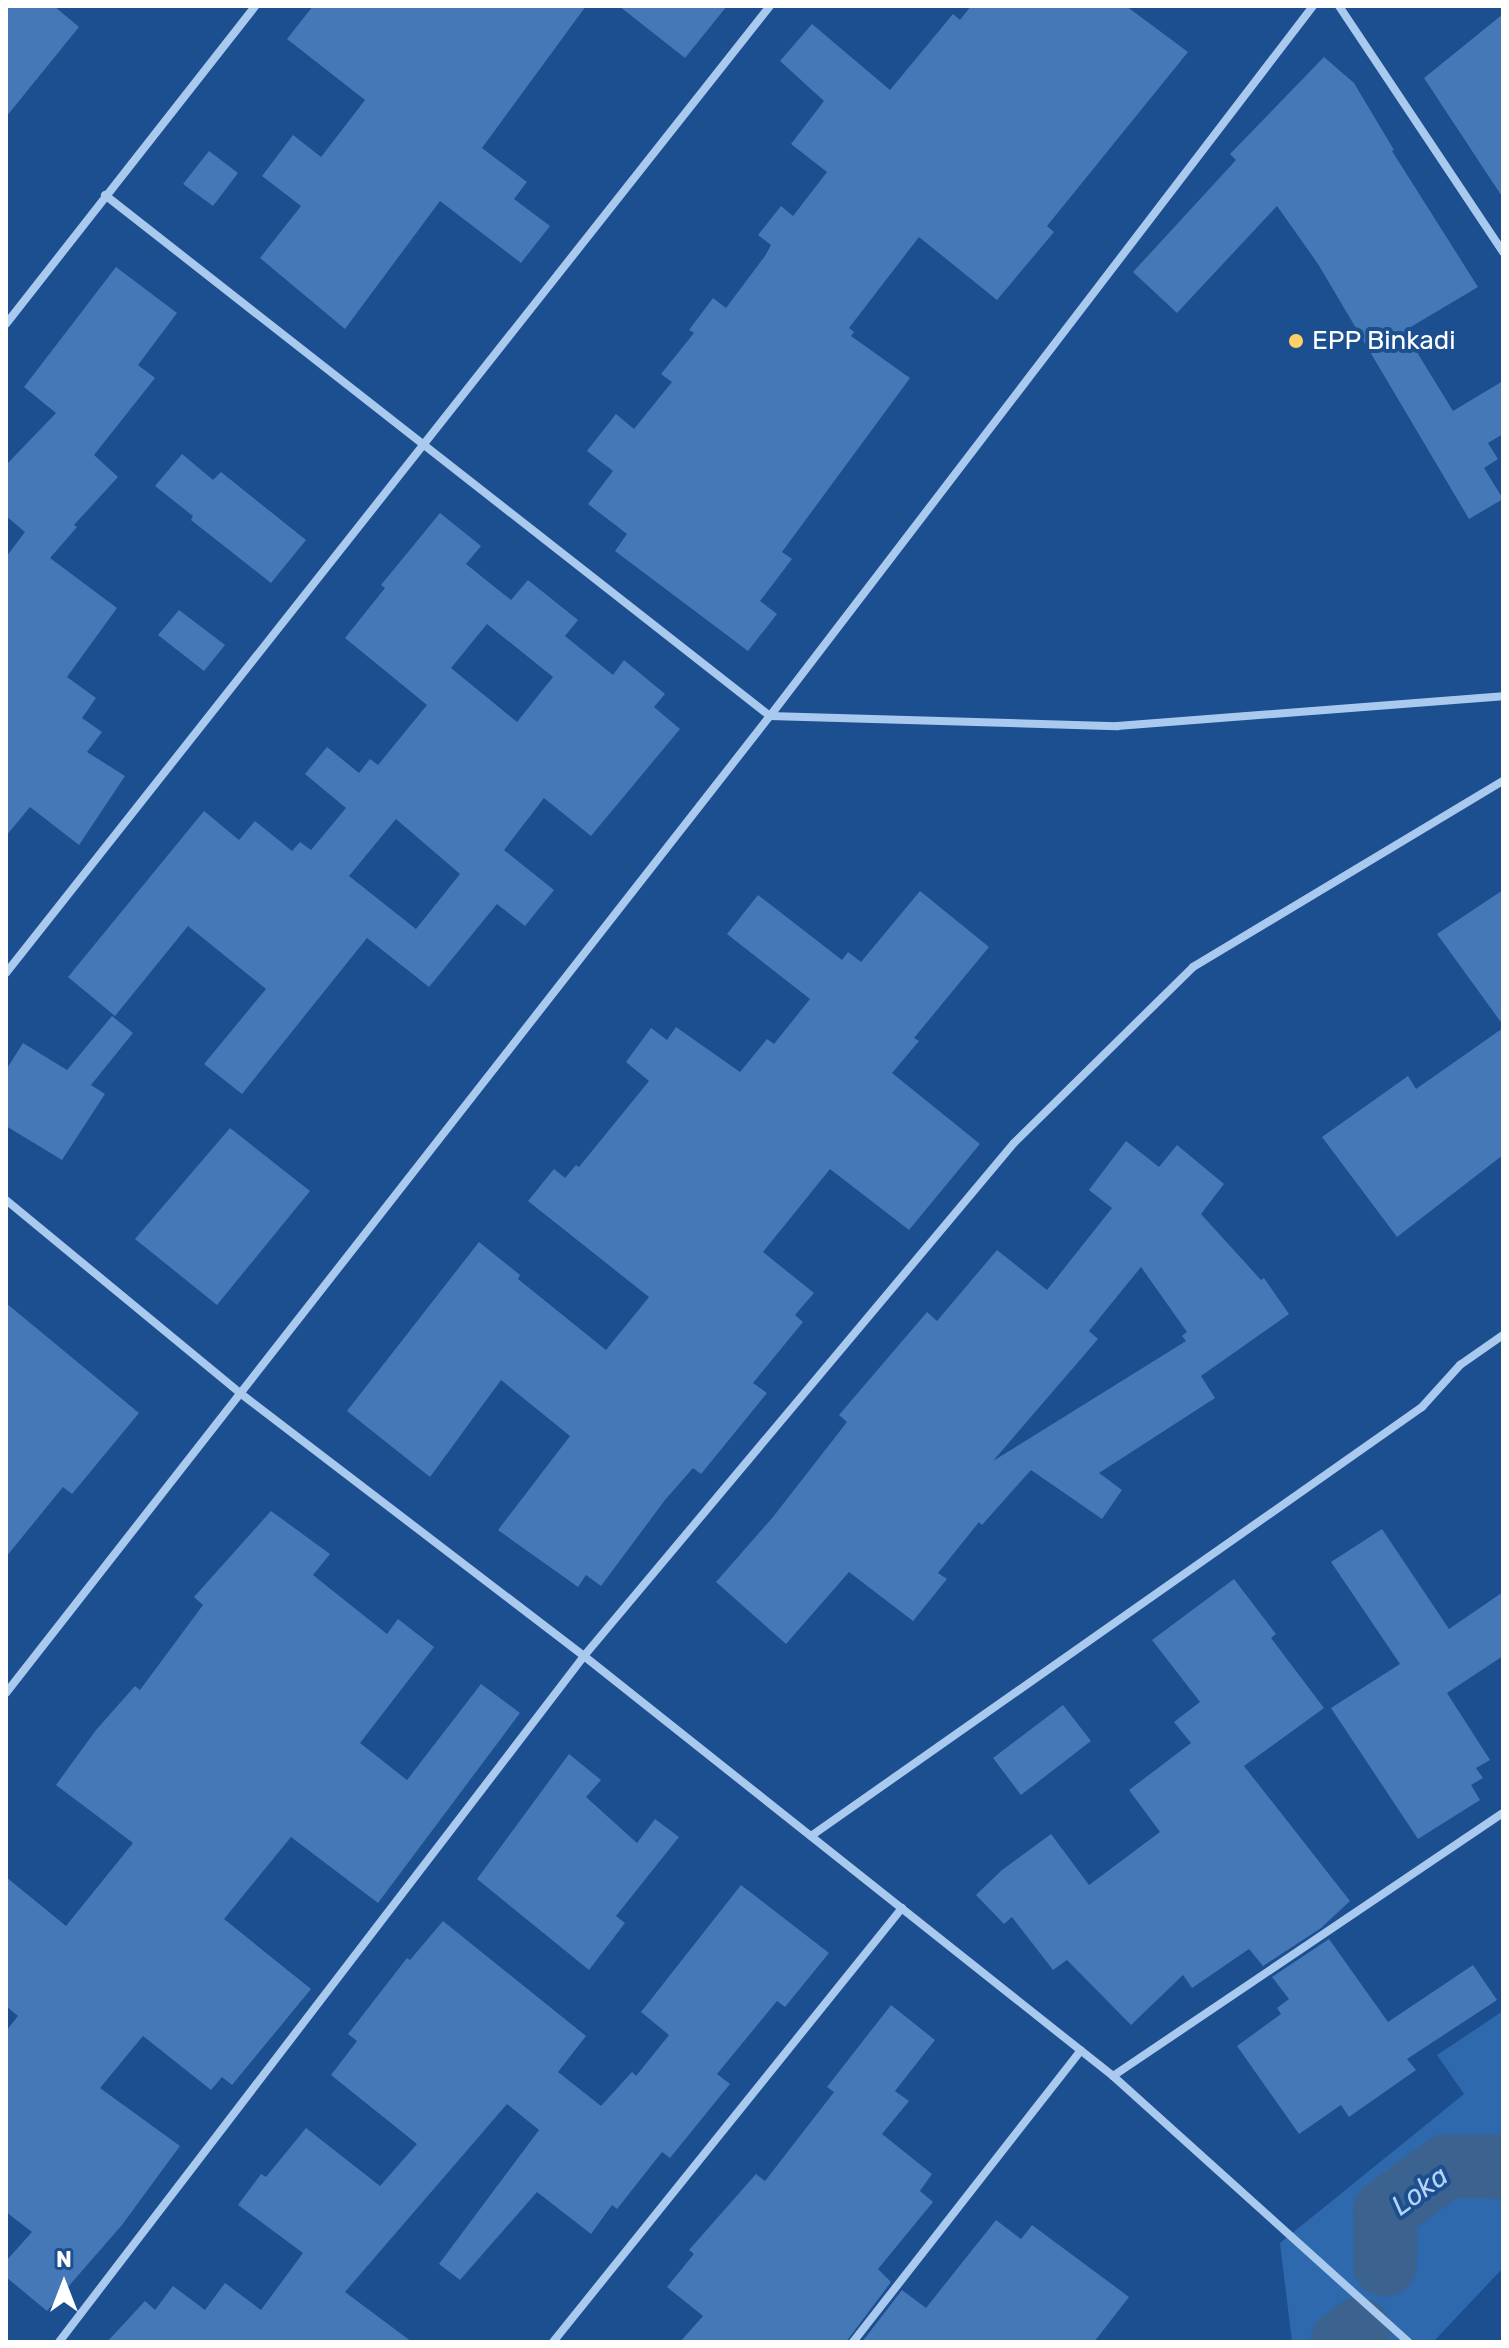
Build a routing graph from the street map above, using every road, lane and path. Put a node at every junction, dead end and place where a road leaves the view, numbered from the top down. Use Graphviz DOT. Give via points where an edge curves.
graph roads {
  1 [pos="255,6"];
  2 [pos="770,6"];
  3 [pos="1313,6"];
  4 [pos="1339,6"];
  5 [pos="105,195"];
  6 [pos="1503,252"];
  7 [pos="6,324"];
  8 [pos="421,446"];
  9 [pos="1503,696"];
  10 [pos="770,716"];
  11 [pos="1503,781"];
  12 [pos="6,973"];
  13 [pos="6,1200"];
  14 [pos="1503,1335"];
  15 [pos="240,1393"];
  16 [pos="584,1656"];
  17 [pos="6,1693"];
  18 [pos="1503,1813"];
  19 [pos="811,1836"];
  20 [pos="902,1908"];
  21 [pos="1081,2050"];
  22 [pos="1113,2076"];
  23 [pos="59,2342"];
  24 [pos="553,2342"];
  25 [pos="853,2342"];
  26 [pos="1408,2342"];
  1 -- 5 [label="street"];
  2 -- 8 [label="street"];
  3 -- 10 [label="street"];
  4 -- 6 [label="street"];
  5 -- 7 [label="street"];
  5 -- 8 [label="street"];
  8 -- 10 [label="street"];
  8 -- 12 [label="street"];
  9 -- 10 [label="street" via="1117,726"];
  10 -- 15 [label="street"];
  11 -- 16 [label="street" via="1193,967 1014,1143"];
  13 -- 15 [label="street"];
  14 -- 19 [label="street" via="1460,1365 1422,1407"];
  15 -- 16 [label="street"];
  15 -- 17 [label="street"];
  16 -- 19 [label="street"];
  16 -- 23 [label="street"];
  18 -- 22 [label="street"];
  19 -- 20 [label="street"];
  20 -- 21 [label="street"];
  20 -- 24 [label="street"];
  21 -- 22 [label="street"];
  21 -- 25 [label="street"];
  22 -- 26 [label="street"];
}
